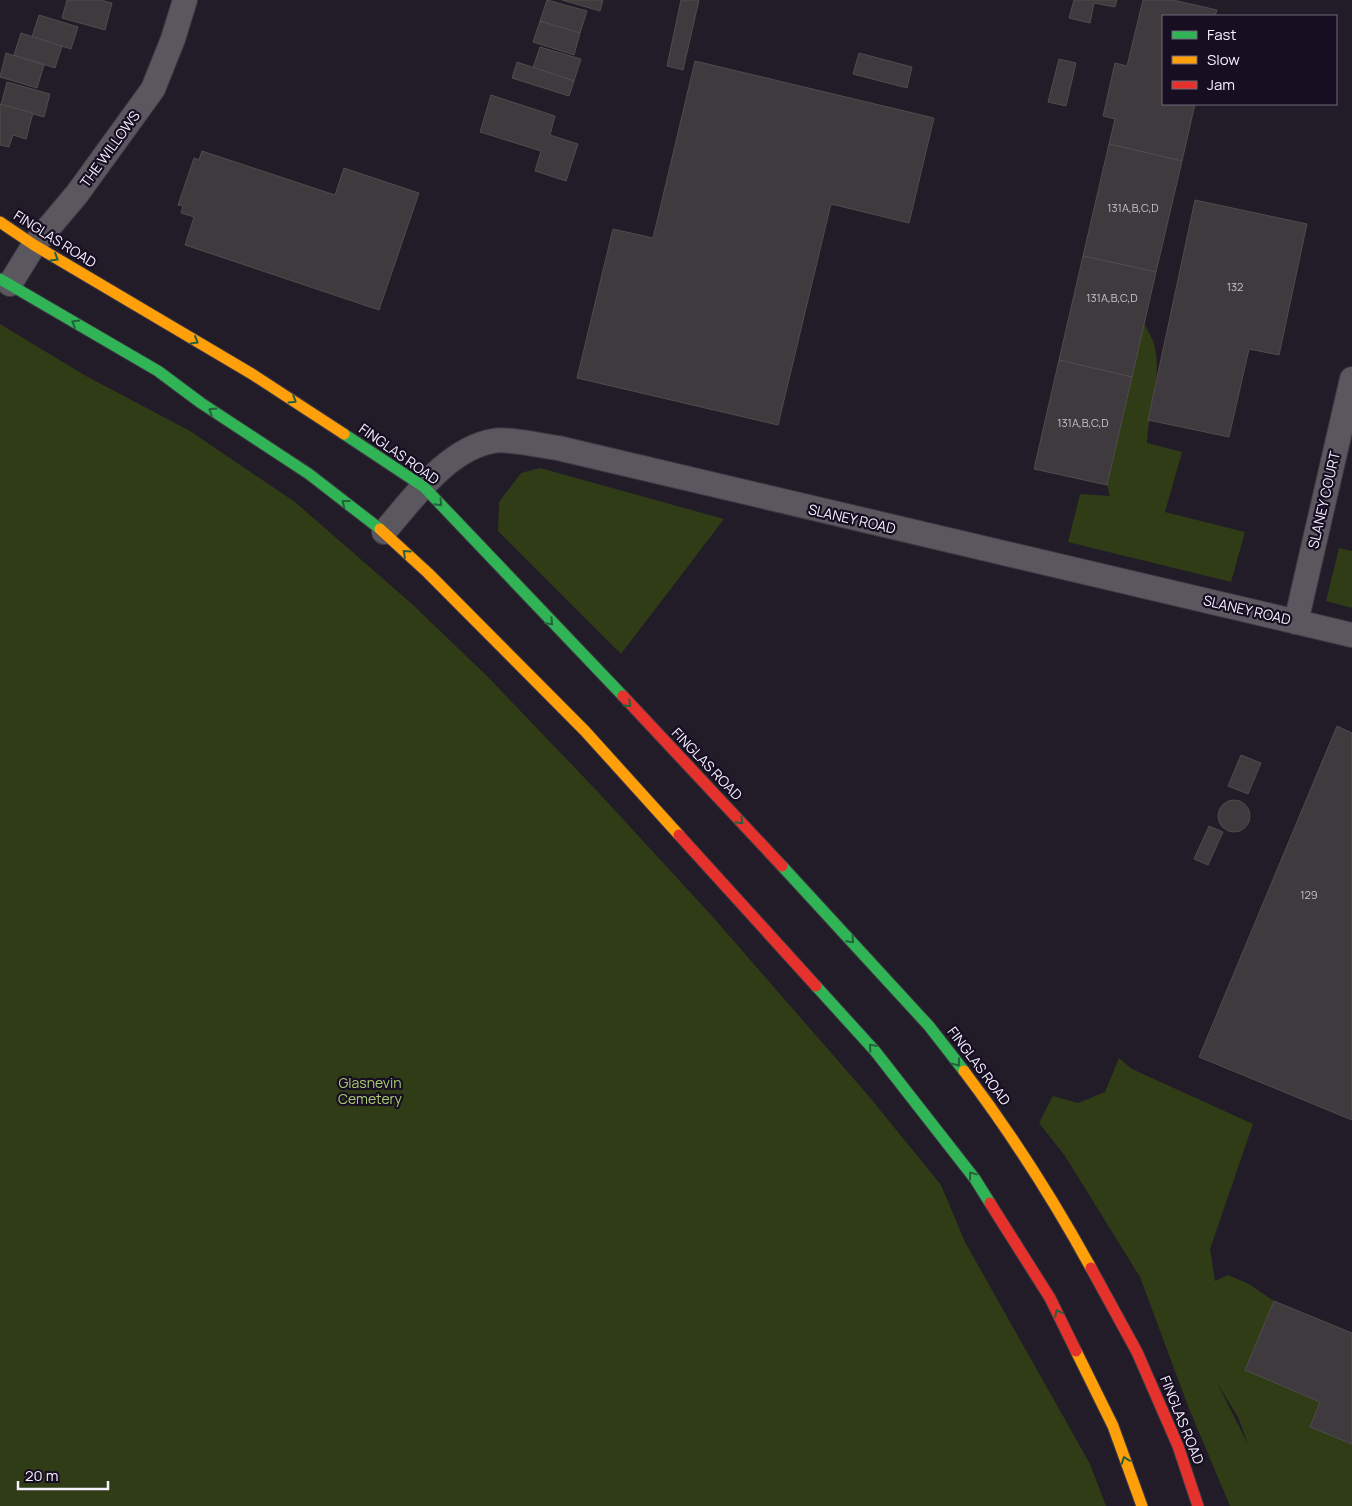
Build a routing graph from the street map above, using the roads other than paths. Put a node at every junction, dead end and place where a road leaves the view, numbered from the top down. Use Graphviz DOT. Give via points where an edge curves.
graph roads {
  1 [pos="185,0"];
  2 [pos="0,222"];
  3 [pos="34,245"];
  4 [pos="5,282"];
  5 [pos="1352,379"];
  6 [pos="424,487"];
  7 [pos="384,532"];
  8 [pos="1296,622"];
  9 [pos="1352,635"];
  10 [pos="1142,1506"];
  11 [pos="1198,1506"];
  1 -- 3 [label="street, THE WILLOWS" via="153,89 77,194"];
  2 -- 3 [label="main road, FINGLAS ROAD"];
  3 -- 4 [label="street, THE WILLOWS"];
  3 -- 6 [label="main road, FINGLAS ROAD, one-way" via="252,374"];
  7 -- 4 [label="main road, one-way" via="309,474 200,404 158,371"];
  5 -- 8 [label="street, SLANEY COURT"];
  6 -- 7 [label="street, SLANEY ROAD"];
  6 -- 8 [label="street, SLANEY ROAD" via="471,448 495,440 558,448"];
  6 -- 11 [label="main road, FINGLAS ROAD, one-way" via="923,1019 996,1113 1070,1230 1137,1352 1178,1446"];
  10 -- 7 [label="main road, one-way" via="1112,1426 1050,1298 975,1179 905,1088 585,730"];
  8 -- 9 [label="street, SLANEY ROAD"];
}
